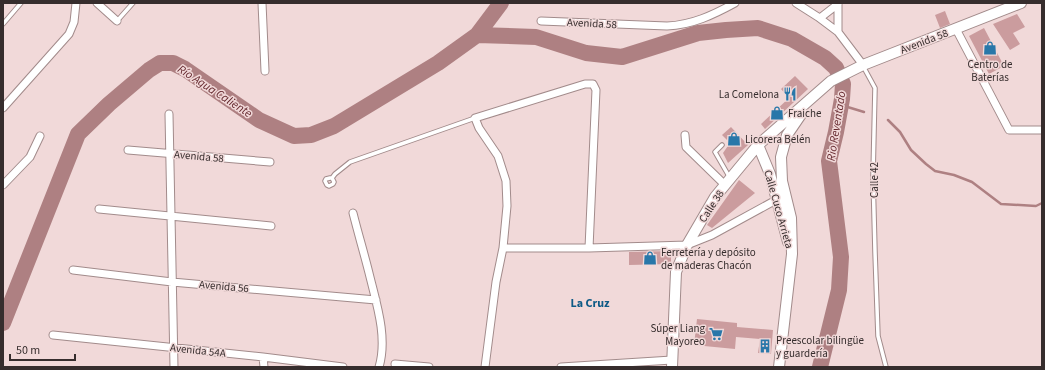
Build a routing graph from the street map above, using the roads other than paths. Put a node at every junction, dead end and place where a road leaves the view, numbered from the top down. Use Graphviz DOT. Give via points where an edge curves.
graph roads {
  1 [pos="21,3"];
  2 [pos="76,3"];
  3 [pos="96,3"];
  4 [pos="133,3"];
  5 [pos="262,3"];
  6 [pos="735,3"];
  7 [pos="796,3"];
  8 [pos="838,3"];
  9 [pos="1021,3"];
  10 [pos="820,18"];
  11 [pos="117,21"];
  12 [pos="541,21"];
  13 [pos="3,24"];
  14 [pos="956,28"];
  15 [pos="838,32"];
  16 [pos="858,67"];
  17 [pos="265,71"];
  18 [pos="830,82"];
  19 [pos="3,108"];
  20 [pos="169,114"];
  21 [pos="475,118"];
  22 [pos="1042,130"];
  23 [pos="685,135"];
  24 [pos="40,136"];
  25 [pos="722,145"];
  26 [pos="758,145"];
  27 [pos="128,150"];
  28 [pos="169,154"];
  29 [pos="270,162"];
  30 [pos="332,178"];
  31 [pos="728,182"];
  32 [pos="3,185"];
  33 [pos="776,200"];
  34 [pos="99,209"];
  35 [pos="353,213"];
  36 [pos="171,216"];
  37 [pos="271,226"];
  38 [pos="687,245"];
  39 [pos="503,248"];
  40 [pos="589,248"];
  41 [pos="792,254"];
  42 [pos="72,270"];
  43 [pos="172,282"];
  44 [pos="376,300"];
  45 [pos="53,335"];
  46 [pos="174,348"];
  47 [pos="262,357"];
  48 [pos="395,364"];
  49 [pos="672,364"];
  50 [pos="174,367"];
  51 [pos="264,367"];
  52 [pos="343,367"];
  53 [pos="379,367"];
  54 [pos="429,367"];
  55 [pos="485,367"];
  56 [pos="561,367"];
  57 [pos="779,367"];
  58 [pos="886,367"];
  1 -- 13 [label="lane"];
  2 -- 19 [label="street" via="74,22 69,34"];
  3 -- 11 [label="street"];
  4 -- 11 [label="lane"];
  5 -- 17 [label="street"];
  6 -- 12 [label="street, Avenida 58" via="697,21 682,25"];
  7 -- 10 [label="street, Calle 42"];
  8 -- 10 [label="street"];
  8 -- 15 [label="street"];
  9 -- 14 [label="main road, Avenida 58"];
  10 -- 15 [label="street, Calle 42"];
  14 -- 16 [label="main road, Avenida 58"];
  14 -- 22 [label="street" via="1009,130"];
  15 -- 16 [label="street, Calle 42"];
  16 -- 18 [label="main road, Avenida 58"];
  16 -- 58 [label="lane, Calle 42" via="875,88 873,176 878,336"];
  18 -- 26 [label="main road, Calle 38"];
  18 -- 41 [label="main road, Calle Cuco Arrieta" via="794,123 782,148 782,180 791,218"];
  20 -- 28 [label="street"];
  21 -- 30 [label="lane" via="350,162"];
  21 -- 39 [label="street" via="498,156 506,181 507,206"];
  21 -- 40 [label="street" via="585,84 593,84 596,90"];
  23 -- 31 [label="street" via="686,147"];
  24 -- 32 [label="street" via="30,157"];
  25 -- 31 [label="lane" via="714,152"];
  26 -- 31 [label="main road, Calle 38"];
  26 -- 33 [label="main road, Calle Cuco Arrieta" via="768,167"];
  27 -- 28 [label="street, Avenida 58"];
  28 -- 29 [label="street, Avenida 58"];
  28 -- 36 [label="street"];
  31 -- 38 [label="main road, Calle 38" via="715,197"];
  33 -- 38 [label="street" via="712,235"];
  33 -- 41 [label="main road, Calle Cuco Arrieta"];
  34 -- 36 [label="street"];
  35 -- 44 [label="street"];
  36 -- 37 [label="street"];
  36 -- 43 [label="street"];
  38 -- 40 [label="street"];
  38 -- 49 [label="main road, Calle 38" via="676,272"];
  39 -- 40 [label="street"];
  39 -- 55 [label="street"];
  41 -- 57 [label="main road"];
  42 -- 43 [label="street, Avenida 56"];
  43 -- 44 [label="street, Avenida 56"];
  43 -- 46 [label="street"];
  44 -- 53 [label="street" via="382,329"];
  45 -- 46 [label="street, Avenida 54A"];
  46 -- 47 [label="street, Avenida 54A"];
  46 -- 50 [label="street"];
  47 -- 51 [label="street"];
  47 -- 52 [label="street, Avenida 54A"];
  48 -- 54 [label="street"];
  49 -- 56 [label="street"];
}
